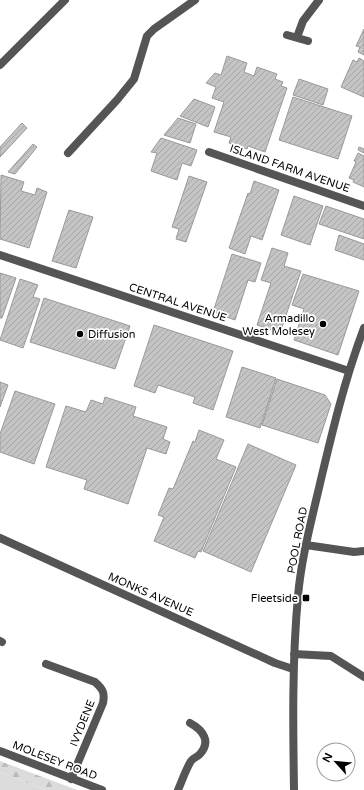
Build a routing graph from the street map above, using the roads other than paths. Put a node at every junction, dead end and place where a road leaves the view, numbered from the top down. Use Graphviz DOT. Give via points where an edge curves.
graph roads {
  1 [pos="65,0"];
  2 [pos="195,0"];
  3 [pos="319,0"];
  4 [pos="287,35"];
  5 [pos="297,37"];
  6 [pos="308,41"];
  7 [pos="0,65"];
  8 [pos="209,152"];
  9 [pos="68,153"];
  10 [pos="364,206"];
  11 [pos="0,255"];
  12 [pos="364,328"];
  13 [pos="362,339"];
  14 [pos="349,371"];
  15 [pos="0,538"];
  16 [pos="306,545"];
  17 [pos="364,551"];
  18 [pos="294,654"];
  19 [pos="46,664"];
  20 [pos="292,670"];
  21 [pos="364,677"];
  22 [pos="190,722"];
  23 [pos="0,751"];
  24 [pos="71,779"];
  25 [pos="102,790"];
  26 [pos="178,790"];
  27 [pos="294,790"];
  1 -- 7 [label="street"];
  2 -- 9 [label="street" via="147,36 134,79"];
  3 -- 5 [label="street" via="303,21"];
  4 -- 5 [label="street"];
  5 -- 6 [label="street"];
  8 -- 10 [label="street, ISLAND FARM AVENUE"];
  11 -- 14 [label="street, CENTRAL AVENUE"];
  12 -- 13 [label="street, POOL ROAD"];
  13 -- 14 [label="street, POOL ROAD"];
  14 -- 16 [label="street, POOL ROAD"];
  15 -- 20 [label="street, MONKS AVENUE"];
  16 -- 17 [label="street" via="354,552"];
  16 -- 18 [label="street, POOL ROAD" via="298,594"];
  18 -- 20 [label="street, POOL ROAD"];
  18 -- 21 [label="street" via="331,656"];
  19 -- 24 [label="street, IVYDENE" via="96,682 102,687 104,695"];
  20 -- 27 [label="street, POOL ROAD"];
  22 -- 26 [label="street" via="206,738 200,755 192,760"];
  23 -- 24 [label="street, MOLESEY ROAD"];
  24 -- 25 [label="street, MOLESEY ROAD"];
}
